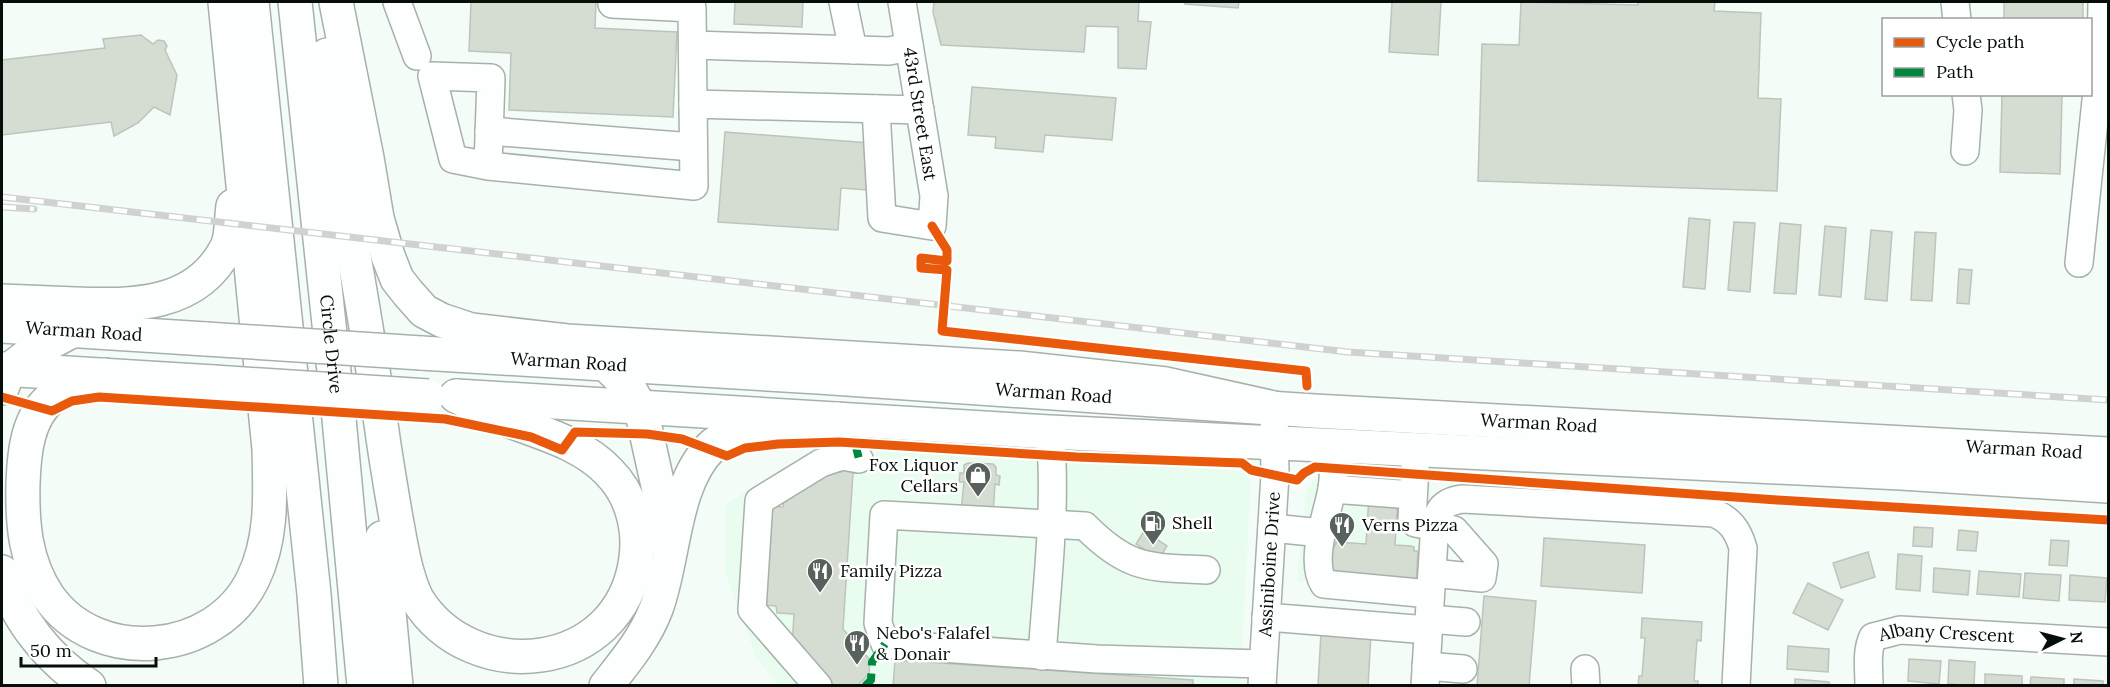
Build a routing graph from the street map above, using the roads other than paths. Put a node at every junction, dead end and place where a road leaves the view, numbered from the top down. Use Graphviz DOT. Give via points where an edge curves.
graph roads {
  1 [pos="225,2"];
  2 [pos="252,2"];
  3 [pos="294,2"];
  4 [pos="321,2"];
  5 [pos="336,2"];
  6 [pos="397,2"];
  7 [pos="612,2"];
  8 [pos="843,2"];
  9 [pos="902,2"];
  10 [pos="1955,2"];
  11 [pos="2102,2"];
  12 [pos="1957,18"];
  13 [pos="693,45"];
  14 [pos="909,46"];
  15 [pos="852,50"];
  16 [pos="417,56"];
  17 [pos="1966,96"];
  18 [pos="693,104"];
  19 [pos="876,109"];
  20 [pos="920,110"];
  21 [pos="237,130"];
  22 [pos="489,131"];
  23 [pos="693,147"];
  24 [pos="1965,151"];
  25 [pos="488,166"];
  26 [pos="343,193"];
  27 [pos="2079,263"];
  28 [pos="2,301"];
  29 [pos="2,326"];
  30 [pos="72,331"];
  31 [pos="605,363"];
  32 [pos="104,375"];
  33 [pos="4,376"];
  34 [pos="442,396"];
  35 [pos="1274,408"];
  36 [pos="641,409"];
  37 [pos="838,419"];
  38 [pos="1050,432"];
  39 [pos="1274,443"];
  40 [pos="1334,447"];
  41 [pos="1416,450"];
  42 [pos="2109,454"];
  43 [pos="859,459"];
  44 [pos="2109,486"];
  45 [pos="1332,489"];
  46 [pos="1413,495"];
  47 [pos="1051,525"];
  48 [pos="1435,526"];
  49 [pos="1272,528"];
  50 [pos="1322,533"];
  51 [pos="1206,570"];
  52 [pos="2,572"];
  53 [pos="663,582"];
  54 [pos="1430,604"];
  55 [pos="1266,617"];
  56 [pos="1466,622"];
  57 [pos="2109,642"];
  58 [pos="1042,656"];
  59 [pos="1463,669"];
  60 [pos="1262,675"];
  61 [pos="1425,676"];
  62 [pos="89,686"];
  63 [pos="321,686"];
  64 [pos="364,686"];
  65 [pos="396,686"];
  66 [pos="606,686"];
  67 [pos="818,686"];
  68 [pos="1736,686"];
  69 [pos="1869,686"];
  1 -- 21 [label="main road"];
  2 -- 63 [label="main road"];
  3 -- 64 [label="main road, Circle Drive"];
  4 -- 26 [label="main road"];
  5 -- 35 [label="main road" via="377,218 388,256 397,279 424,311 441,320 471,330 567,341 1019,368 1166,384"];
  6 -- 16 [label="street"];
  7 -- 13 [label="street" via="692,8"];
  8 -- 15 [label="street"];
  9 -- 14 [label="street, 43rd Street East"];
  10 -- 12 [label="street"];
  11 -- 27 [label="street" via="2101,53"];
  13 -- 15 [label="street"];
  13 -- 18 [label="street"];
  14 -- 15 [label="street" via="890,51"];
  14 -- 20 [label="street, 43rd Street East"];
  17 -- 24 [label="street"];
  18 -- 19 [label="street"];
  18 -- 23 [label="street"];
  19 -- 20 [label="street"];
  19 -- 20 [label="street, 43rd Street East" via="882,218 932,226 934,196"];
  21 -- 28 [label="main road" via="235,198 228,244 216,265 192,287 156,301 134,304"];
  21 -- 32 [label="main road" via="269,449 270,510 261,561 247,590 223,617 194,635 149,644 97,636 62,613 38,579 28,554 23,502 26,449 32,424 53,396"];
  22 -- 23 [label="street"];
  22 -- 25 [label="street"];
  22 -- 25 [label="street" via="491,78 432,76 453,159"];
  23 -- 25 [label="street" via="694,186"];
  26 -- 34 [label="main road" via="401,550 417,598 439,629 479,655 527,663 574,651 608,625 632,581 638,547 627,497 608,470 580,450"];
  26 -- 65 [label="main road" via="375,458"];
  29 -- 30 [label="main road, Warman Road"];
  30 -- 31 [label="main road, Warman Road, bridge"];
  30 -- 33 [label="main road" via="34,351"];
  31 -- 35 [label="main road, Warman Road"];
  31 -- 36 [label="main road" via="628,386"];
  32 -- 33 [label="main road, Warman Road"];
  32 -- 34 [label="main road, Warman Road, bridge"];
  34 -- 36 [label="main road, Warman Road"];
  35 -- 39 [label="street, Assiniboine Drive"];
  35 -- 42 [label="main road, Warman Road"];
  36 -- 37 [label="main road, Warman Road"];
  36 -- 53 [label="main road" via="662,504"];
  37 -- 38 [label="main road, Warman Road"];
  37 -- 53 [label="main road" via="713,444 694,470 686,490"];
  38 -- 39 [label="main road, Warman Road"];
  38 -- 47 [label="street"];
  39 -- 40 [label="main road, Warman Road"];
  39 -- 49 [label="street, Assiniboine Drive"];
  40 -- 41 [label="main road, Warman Road"];
  40 -- 45 [label="street"];
  41 -- 44 [label="main road, Warman Road"];
  41 -- 46 [label="street"];
  43 -- 67 [label="street" via="842,456 821,463 759,501 752,610"];
  45 -- 46 [label="street"];
  45 -- 50 [label="street"];
  46 -- 48 [label="street" via="1412,520"];
  47 -- 51 [label="street" via="1085,526 1105,545 1142,566"];
  47 -- 58 [label="street"];
  47 -- 58 [label="street" via="884,515 878,623 885,644"];
  48 -- 54 [label="street"];
  48 -- 54 [label="street" via="1454,530 1485,564 1484,575"];
  48 -- 68 [label="street" via="1443,505 1463,499 1714,513 1724,517 1733,525 1743,548"];
  49 -- 50 [label="street"];
  49 -- 55 [label="street, Assiniboine Drive"];
  50 -- 54 [label="street" via="1318,569 1324,584"];
  52 -- 62 [label="main road" via="16,609 32,633 66,669"];
  53 -- 66 [label="main road" via="643,635"];
  54 -- 55 [label="street"];
  54 -- 56 [label="street"];
  54 -- 61 [label="street"];
  55 -- 60 [label="street, Assiniboine Drive"];
  57 -- 69 [label="street, Albany Crescent" via="1884,632 1873,637 1868,646"];
  58 -- 60 [label="street" via="1148,662"];
  59 -- 61 [label="street"];
}
